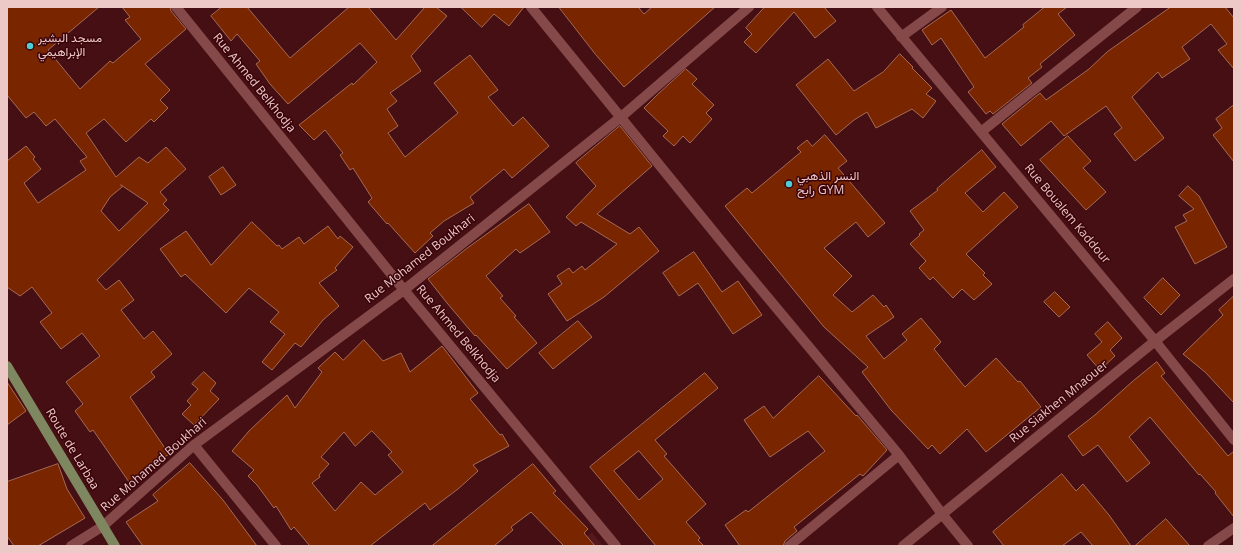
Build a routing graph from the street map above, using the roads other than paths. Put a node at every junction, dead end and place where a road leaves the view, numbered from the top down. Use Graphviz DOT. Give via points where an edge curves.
graph roads {
  1 [pos="176,7"];
  2 [pos="531,7"];
  3 [pos="748,7"];
  4 [pos="877,7"];
  5 [pos="942,7"];
  6 [pos="1138,7"];
  7 [pos="901,36"];
  8 [pos="621,117"];
  9 [pos="981,132"];
  10 [pos="1234,280"];
  11 [pos="404,290"];
  12 [pos="1155,341"];
  13 [pos="7,366"];
  14 [pos="1234,440"];
  15 [pos="194,445"];
  16 [pos="899,455"];
  17 [pos="942,514"];
  18 [pos="103,526"];
  19 [pos="1234,528"];
  20 [pos="70,546"];
  21 [pos="115,546"];
  22 [pos="276,546"];
  23 [pos="616,546"];
  24 [pos="789,546"];
  25 [pos="903,546"];
  26 [pos="968,546"];
  27 [pos="1208,546"];
  1 -- 11 [label="street, Rue Ahmed Belkhodja"];
  2 -- 8 [label="street"];
  3 -- 8 [label="street, Rue Mohamed Boukhari"];
  4 -- 7 [label="street, Rue Boualem Kaddour"];
  5 -- 7 [label="street"];
  6 -- 9 [label="street"];
  7 -- 9 [label="street, Rue Boualem Kaddour"];
  8 -- 11 [label="street, Rue Mohamed Boukhari"];
  8 -- 16 [label="street"];
  9 -- 12 [label="street, Rue Boualem Kaddour"];
  10 -- 12 [label="street, Rue Siakhen Mnaouer"];
  11 -- 15 [label="street, Rue Mohamed Boukhari"];
  11 -- 23 [label="street, Rue Ahmed Belkhodja"];
  12 -- 14 [label="street, Rue Boualem Kaddour"];
  12 -- 17 [label="street, Rue Siakhen Mnaouer"];
  13 -- 18 [label="main road, Route de Larbaa"];
  15 -- 18 [label="street, Rue Mohamed Boukhari"];
  15 -- 22 [label="street"];
  16 -- 17 [label="street"];
  16 -- 24 [label="street"];
  17 -- 25 [label="street, Rue Siakhen Mnaouer"];
  17 -- 26 [label="street"];
  18 -- 20 [label="street, Rue Mohamed Boukhari"];
  18 -- 21 [label="main road, Route de Larbaa"];
  19 -- 27 [label="street"];
}
